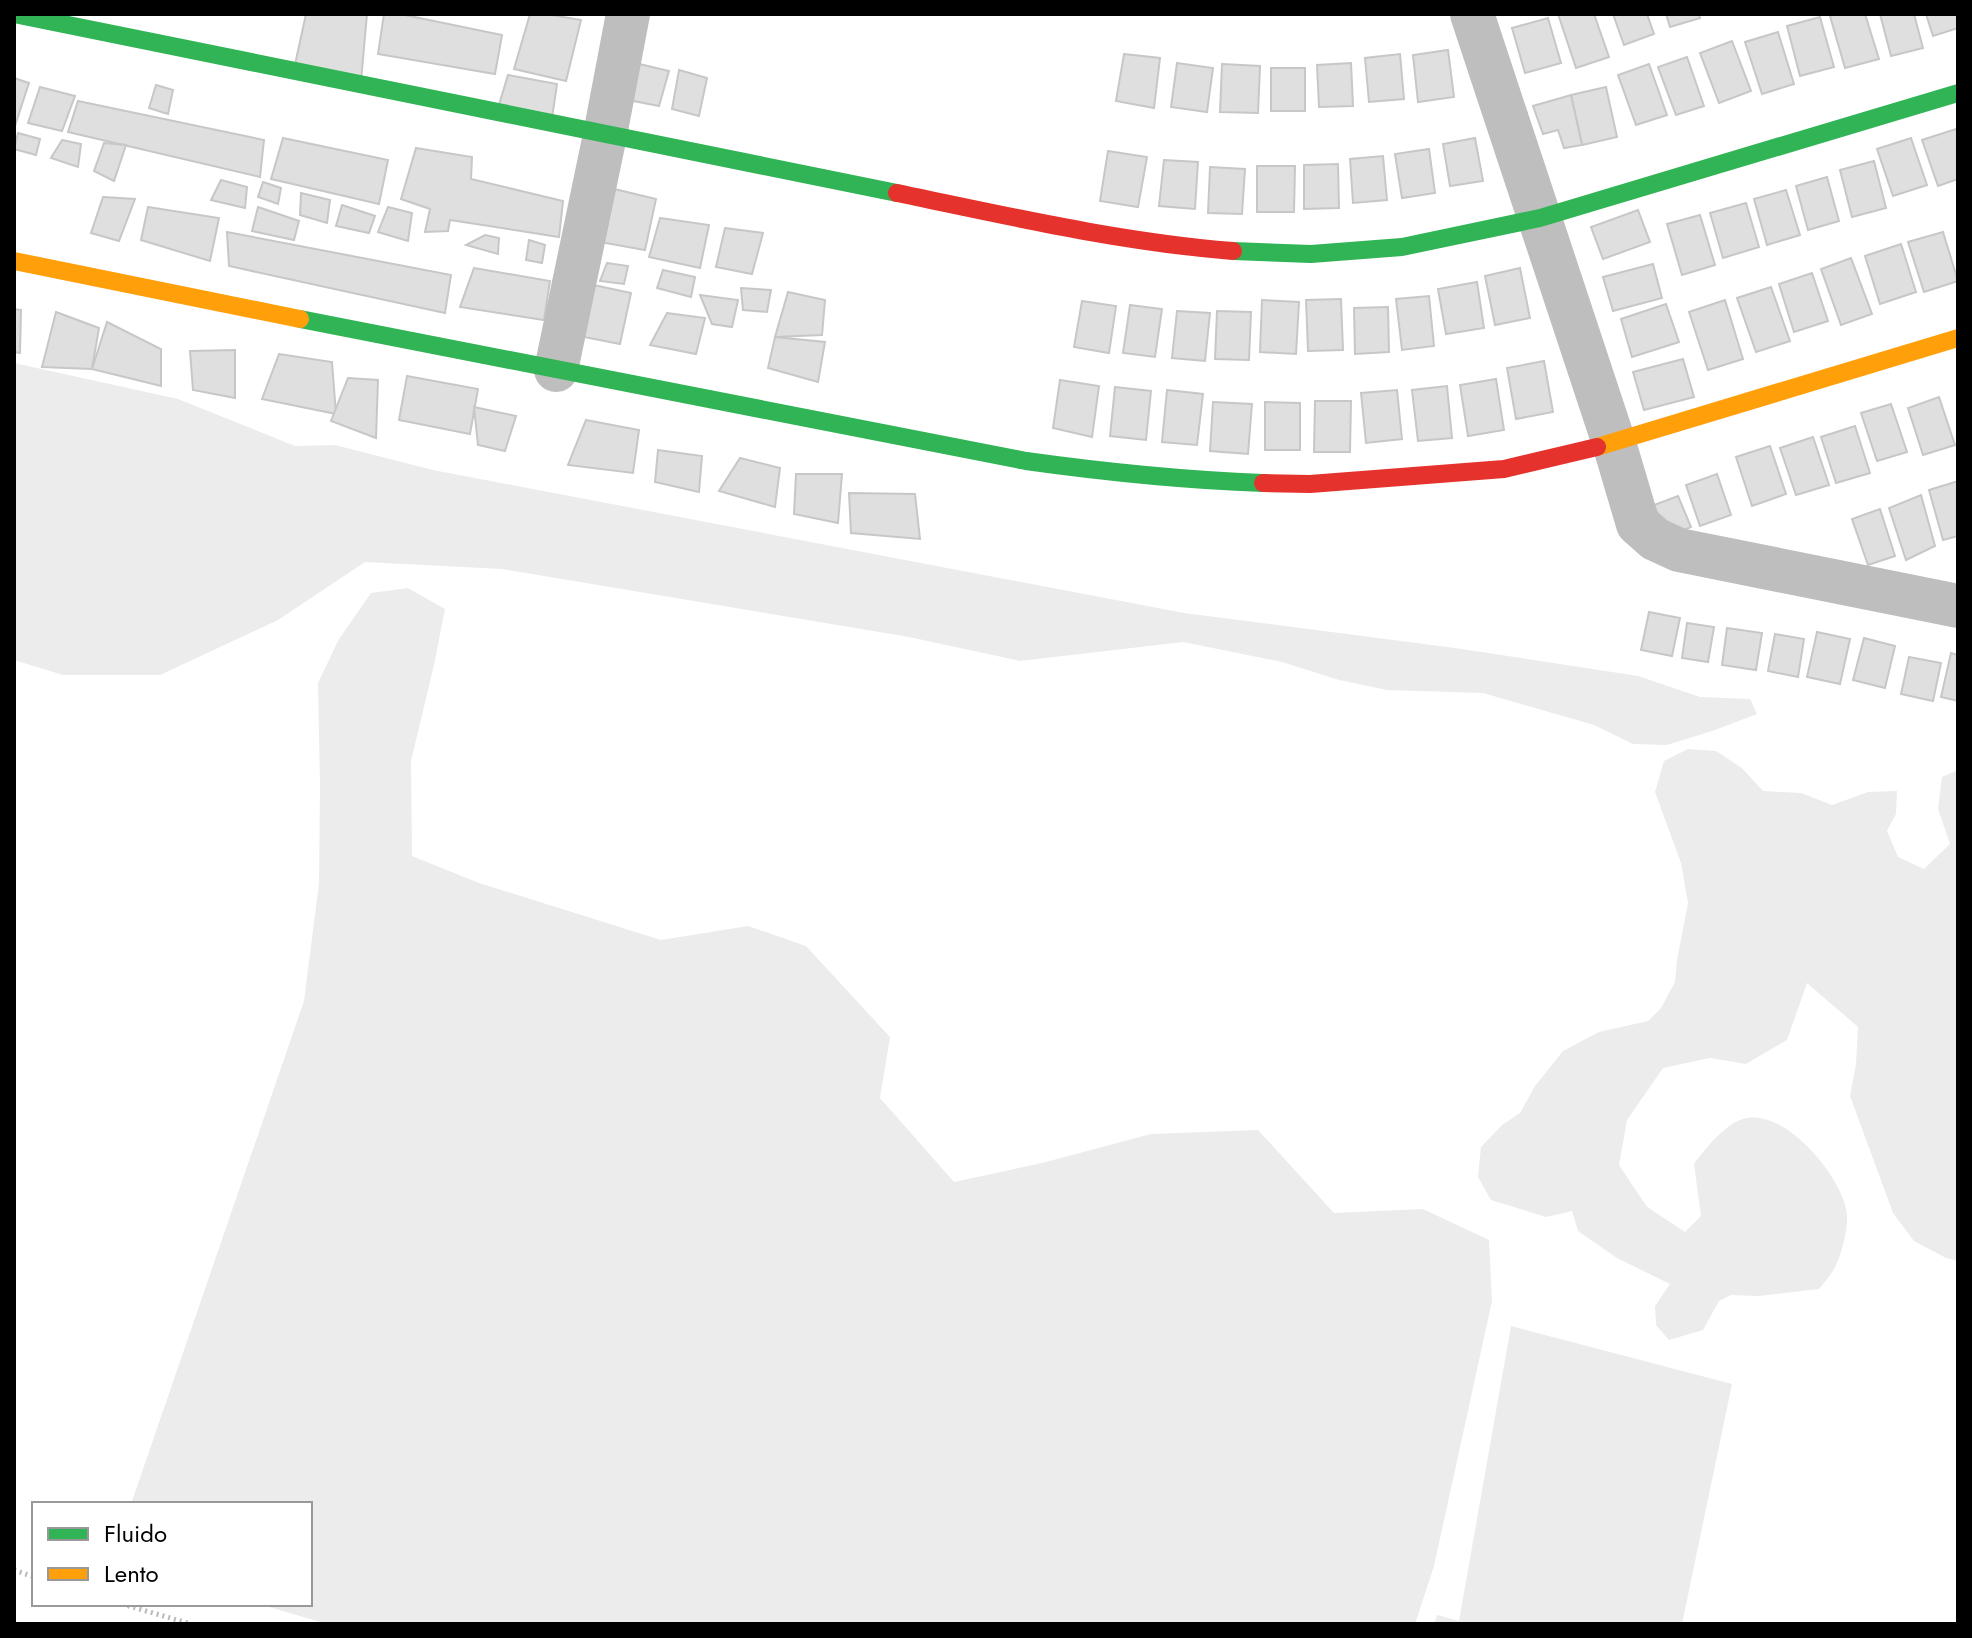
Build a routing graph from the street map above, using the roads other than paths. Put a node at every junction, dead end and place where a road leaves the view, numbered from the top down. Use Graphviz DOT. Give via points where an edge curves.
graph roads {
  1 [pos="14,14"];
  2 [pos="628,14"];
  3 [pos="1472,14"];
  4 [pos="1958,93"];
  5 [pos="605,135"];
  6 [pos="1540,218"];
  7 [pos="14,261"];
  8 [pos="1958,338"];
  9 [pos="556,370"];
  10 [pos="1614,443"];
  11 [pos="1951,600"];
  1 -- 5 [label="street"];
  2 -- 5 [label="street"];
  3 -- 6 [label="street"];
  4 -- 6 [label="street"];
  5 -- 6 [label="street" via="1180,247 1311,254 1402,247"];
  5 -- 9 [label="street"];
  6 -- 10 [label="street"];
  7 -- 9 [label="street"];
  8 -- 10 [label="street"];
  9 -- 10 [label="street" via="1026,461 1211,481 1310,484 1504,469"];
  10 -- 11 [label="street" via="1638,524 1655,539 1679,550"];
}
